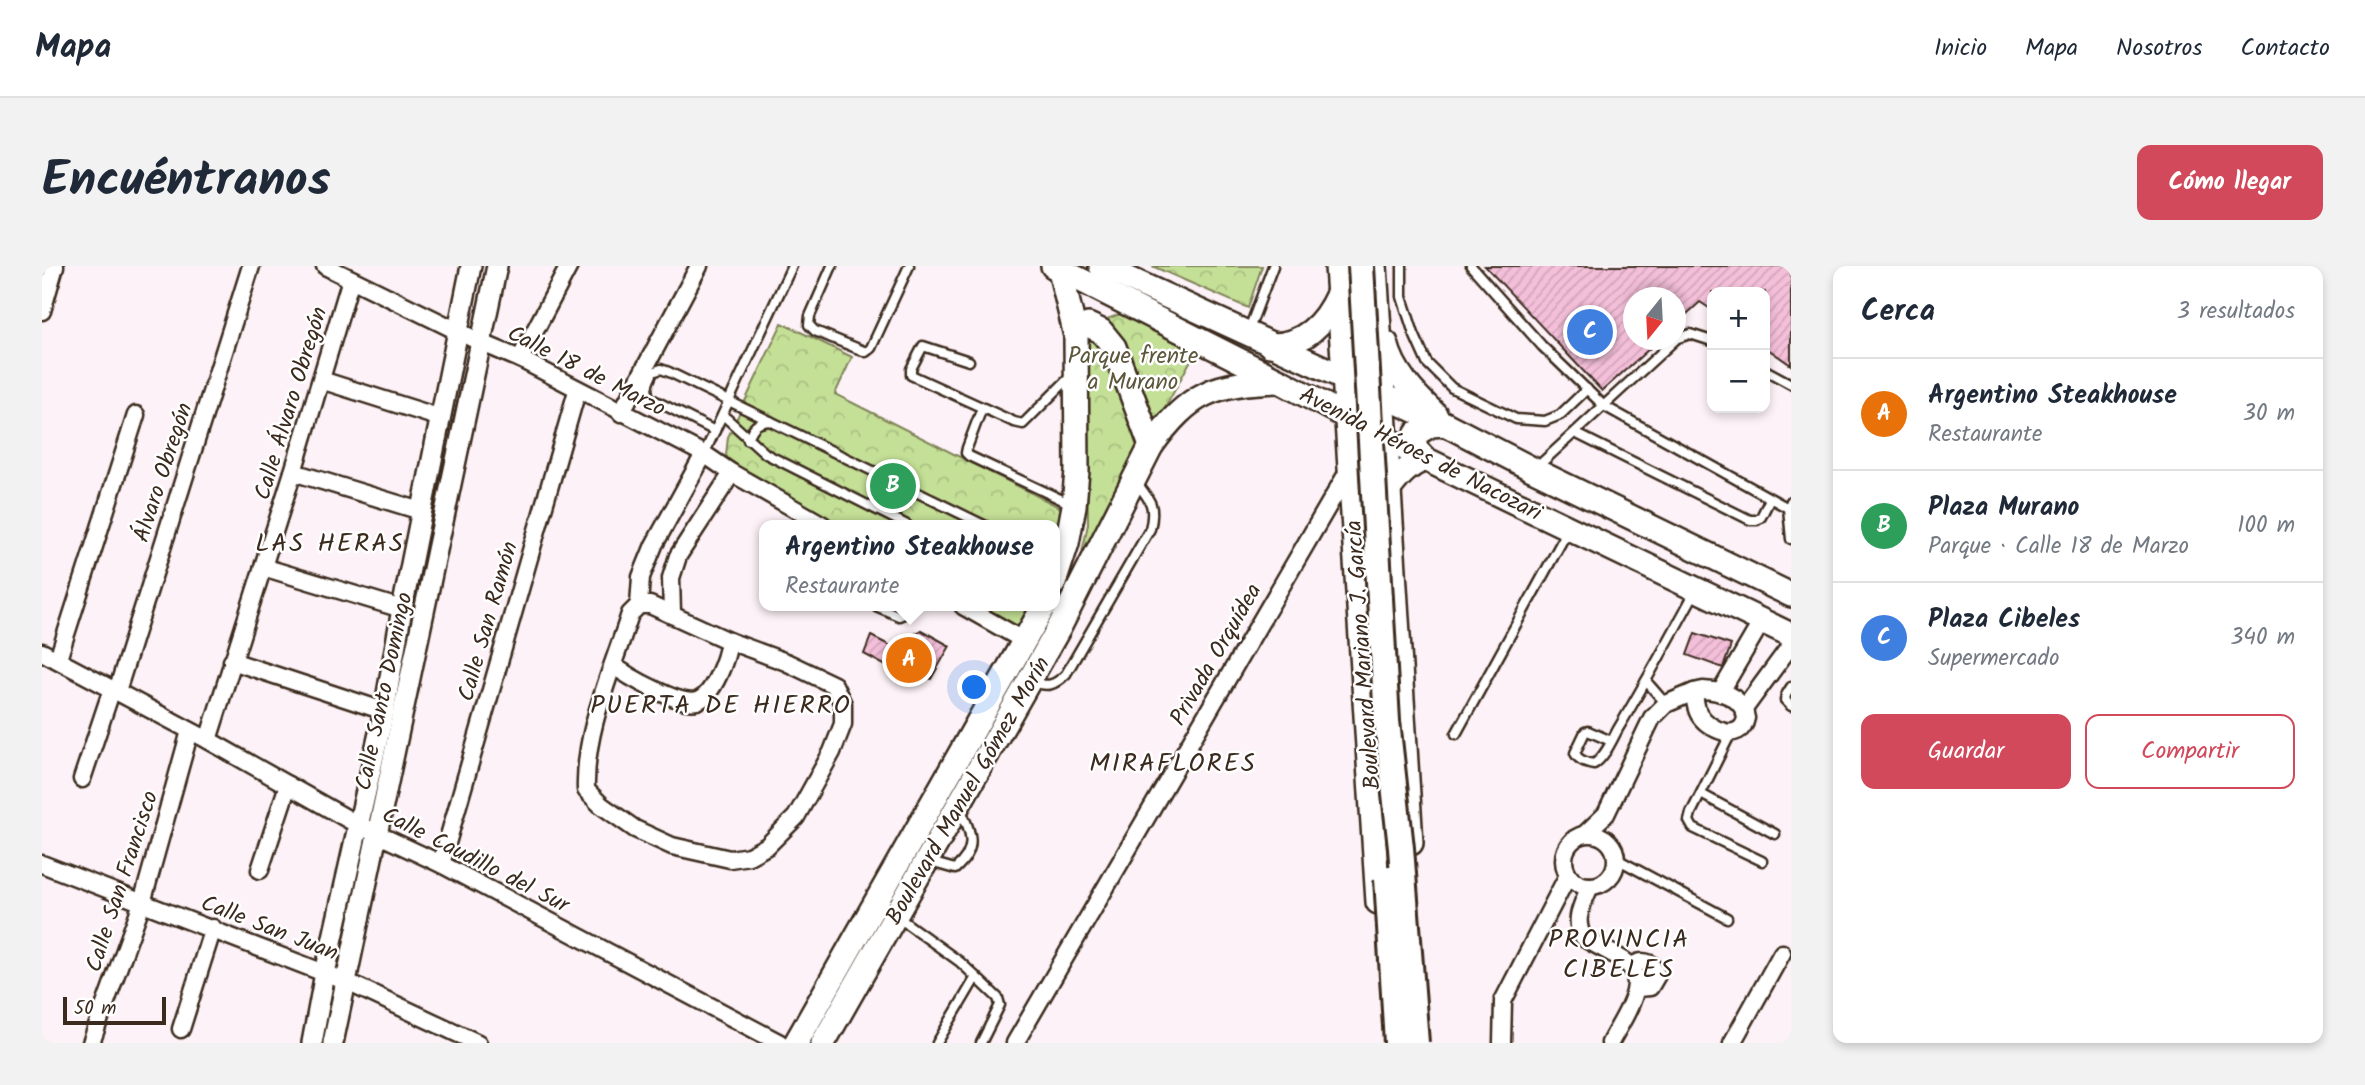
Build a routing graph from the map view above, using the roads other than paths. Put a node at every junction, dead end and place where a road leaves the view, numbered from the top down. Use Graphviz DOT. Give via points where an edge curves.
graph roads {
  1 [pos="55,266"];
  2 [pos="251,266"];
  3 [pos="325,266"];
  4 [pos="471,266"];
  5 [pos="497,266"];
  6 [pos="569,266"];
  7 [pos="699,266"];
  8 [pos="792,266"];
  9 [pos="832,266"];
  10 [pos="909,266"];
  11 [pos="1092,266"];
  12 [pos="1101,266"];
  13 [pos="1273,266"];
  14 [pos="1337,266"];
  15 [pos="1345,266"];
  16 [pos="1361,266"];
  17 [pos="1375,266"];
  18 [pos="1402,266"];
  19 [pos="1471,266"];
  20 [pos="1058,267"];
  21 [pos="351,279"];
  22 [pos="1116,290"];
  23 [pos="1338,294"];
  24 [pos="42,311"];
  25 [pos="1378,314"];
  26 [pos="457,330"];
  27 [pos="1082,330"];
  28 [pos="1247,335"];
  29 [pos="1686,335"];
  30 [pos="1707,339"];
  31 [pos="482,343"];
  32 [pos="1270,345"];
  33 [pos="1114,347"];
  34 [pos="1663,350"];
  35 [pos="520,359"];
  36 [pos="969,361"];
  37 [pos="1078,369"];
  38 [pos="1770,373"];
  39 [pos="1344,379"];
  40 [pos="321,380"];
  41 [pos="1280,381"];
  42 [pos="1791,384"];
  43 [pos="1587,389"];
  44 [pos="577,391"];
  45 [pos="1384,396"];
  46 [pos="730,400"];
  47 [pos="1604,406"];
  48 [pos="982,408"];
  49 [pos="621,413"];
  50 [pos="136,415"];
  51 [pos="723,415"];
  52 [pos="442,418"];
  53 [pos="1346,418"];
  54 [pos="770,421"];
  55 [pos="1445,424"];
  56 [pos="715,431"];
  57 [pos="1575,433"];
  58 [pos="1386,439"];
  59 [pos="748,440"];
  60 [pos="1151,446"];
  61 [pos="704,454"];
  62 [pos="1425,459"];
  63 [pos="1349,470"];
  64 [pos="1534,470"];
  65 [pos="293,472"];
  66 [pos="732,473"];
  67 [pos="1135,479"];
  68 [pos="1390,488"];
  69 [pos="1770,499"];
  70 [pos="1789,505"];
  71 [pos="1074,506"];
  72 [pos="421,511"];
  73 [pos="814,520"];
  74 [pos="897,520"];
  75 [pos="974,520"];
  76 [pos="1790,520"];
  77 [pos="1569,528"];
  78 [pos="1791,540"];
  79 [pos="1060,558"];
  80 [pos="263,567"];
  81 [pos="1696,589"];
  82 [pos="1791,594"];
  83 [pos="639,605"];
  84 [pos="402,609"];
  85 [pos="888,611"];
  86 [pos="907,611"];
  87 [pos="972,611"];
  88 [pos="1041,611"];
  89 [pos="672,613"];
  90 [pos="1762,621"];
  91 [pos="1398,635"];
  92 [pos="1791,635"];
  93 [pos="1360,640"];
  94 [pos="729,641"];
  95 [pos="1025,641"];
  96 [pos="1791,645"];
  97 [pos="42,652"];
  98 [pos="58,659"];
  99 [pos="232,661"];
  100 [pos="613,665"];
  101 [pos="1018,676"];
  102 [pos="1646,681"];
  103 [pos="1791,687"];
  104 [pos="114,690"];
  105 [pos="1694,692"];
  106 [pos="1720,692"];
  107 [pos="1666,704"];
  108 [pos="1791,706"];
  109 [pos="1744,709"];
  110 [pos="384,711"];
  111 [pos="190,731"];
  112 [pos="1731,733"];
  113 [pos="1456,734"];
  114 [pos="208,740"];
  115 [pos="1611,741"];
  116 [pos="82,779"];
  117 [pos="288,785"];
  118 [pos="1701,794"];
  119 [pos="1606,814"];
  120 [pos="360,826"];
  121 [pos="1585,834"];
  122 [pos="1775,834"];
  123 [pos="378,835"];
  124 [pos="1614,852"];
  125 [pos="1762,861"];
  126 [pos="42,864"];
  127 [pos="441,864"];
  128 [pos="260,870"];
  129 [pos="1569,875"];
  130 [pos="1590,886"];
  131 [pos="142,903"];
  132 [pos="896,916"];
  133 [pos="1727,918"];
  134 [pos="213,928"];
  135 [pos="1782,953"];
  136 [pos="325,973"];
  137 [pos="976,977"];
  138 [pos="345,981"];
  139 [pos="181,1029"];
  140 [pos="91,1043"];
  141 [pos="312,1043"];
  142 [pos="333,1043"];
  143 [pos="478,1043"];
  144 [pos="780,1043"];
  145 [pos="796,1043"];
  146 [pos="823,1043"];
  147 [pos="937,1043"];
  148 [pos="981,1043"];
  149 [pos="1015,1043"];
  150 [pos="1388,1043"];
  151 [pos="1397,1043"];
  152 [pos="1416,1043"];
  153 [pos="1424,1043"];
  154 [pos="1502,1043"];
  155 [pos="1610,1043"];
  156 [pos="1732,1043"];
  1 -- 24 [label="street"];
  2 -- 104 [label="street, Álvaro Obregón"];
  3 -- 21 [label="street, Calle 18 de Marzo"];
  4 -- 26 [label="street, Calle Santo Domingo"];
  5 -- 31 [label="street, Calle Santo Domingo"];
  6 -- 35 [label="street"];
  7 -- 49 [label="street"];
  8 -- 46 [label="lane"];
  9 -- 10 [label="lane" via="809,325 866,352"];
  11 -- 22 [label="main road"];
  12 -- 22 [label="main road, Avenida Héroes de Nacozari"];
  13 -- 28 [label="lane"];
  14 -- 23 [label="main road, Boulevard Mariano J. García"];
  15 -- 151 [label="main road, bridge"];
  16 -- 152 [label="main road, bridge" via="1387,720"];
  17 -- 25 [label="main road, Boulevard Mariano J. García"];
  18 -- 43 [label="lane" via="1402,297 1414,334 1426,363 1452,388 1516,419 1545,421 1560,415"];
  19 -- 43 [label="lane"];
  20 -- 22 [label="main road, Avenida Héroes de Nacozari"];
  20 -- 27 [label="main road"];
  21 -- 26 [label="street, Calle 18 de Marzo"];
  21 -- 40 [label="street, Calle Álvaro Obregón"];
  22 -- 27 [label="main road"];
  22 -- 28 [label="main road, Avenida Héroes de Nacozari" via="1153,291"];
  22 -- 33 [label="main road"];
  22 -- 41 [label="main road, Avenida Héroes de Nacozari"];
  23 -- 32 [label="main road" via="1316,329 1299,340"];
  23 -- 39 [label="main road, Boulevard Mariano J. García"];
  25 -- 45 [label="main road, Boulevard Mariano J. García"];
  25 -- 55 [label="main road" via="1389,357 1402,379"];
  26 -- 31 [label="street, Calle 18 de Marzo"];
  26 -- 52 [label="street, Calle Santo Domingo"];
  27 -- 33 [label="main road" via="1101,331"];
  27 -- 37 [label="main road"];
  28 -- 32 [label="main road, Avenida Héroes de Nacozari"];
  29 -- 30 [label="lane"];
  31 -- 35 [label="street, Calle 18 de Marzo"];
  31 -- 123 [label="street, Calle Santo Domingo"];
  32 -- 39 [label="main road, Avenida Héroes de Nacozari"];
  33 -- 60 [label="main road"];
  34 -- 47 [label="lane"];
  35 -- 44 [label="street, Calle 18 de Marzo"];
  36 -- 48 [label="lane" via="923,346 911,375"];
  37 -- 48 [label="lane" via="1023,424"];
  37 -- 71 [label="main road"];
  38 -- 42 [label="lane"];
  39 -- 45 [label="main road, Avenida Héroes de Nacozari"];
  39 -- 53 [label="main road, Boulevard Mariano J. García"];
  40 -- 52 [label="street"];
  40 -- 65 [label="street, Calle Álvaro Obregón"];
  41 -- 53 [label="main road, Avenida Héroes de Nacozari"];
  41 -- 60 [label="main road, Boulevard Manuel Gómez Morín" via="1221,386 1202,394 1166,425"];
  43 -- 47 [label="lane"];
  44 -- 49 [label="street, Calle 18 de Marzo"];
  44 -- 127 [label="street, Calle San Ramón"];
  45 -- 55 [label="main road, Avenida Héroes de Nacozari"];
  45 -- 58 [label="main road, Boulevard Mariano J. García"];
  46 -- 51 [label="lane"];
  46 -- 54 [label="lane"];
  46 -- 56 [label="lane" via="661,369 653,372 646,392 650,398"];
  47 -- 57 [label="lane"];
  47 -- 69 [label="lane"];
  48 -- 71 [label="lane" via="966,453"];
  49 -- 61 [label="street, Calle 18 de Marzo"];
  50 -- 98 [label="street"];
  51 -- 56 [label="lane"];
  51 -- 59 [label="lane"];
  52 -- 72 [label="street, Calle Santo Domingo"];
  53 -- 58 [label="main road, Avenida Héroes de Nacozari"];
  53 -- 63 [label="main road, Boulevard Mariano J. García"];
  54 -- 59 [label="lane" via="755,425"];
  54 -- 75 [label="lane"];
  55 -- 62 [label="main road" via="1418,433 1414,444"];
  55 -- 64 [label="main road, Avenida Héroes de Nacozari"];
  56 -- 61 [label="lane"];
  57 -- 64 [label="lane"];
  57 -- 69 [label="lane" via="1750,520 1761,517"];
  58 -- 62 [label="main road, Avenida Héroes de Nacozari"];
  58 -- 68 [label="main road, Boulevard Mariano J. García"];
  59 -- 74 [label="lane" via="797,471"];
  60 -- 67 [label="main road, Boulevard Manuel Gómez Morín"];
  61 -- 66 [label="street, Calle 18 de Marzo"];
  61 -- 83 [label="street" via="640,577"];
  62 -- 68 [label="main road" via="1402,473"];
  62 -- 77 [label="main road, Avenida Héroes de Nacozari"];
  63 -- 93 [label="main road, Boulevard Mariano J. García"];
  63 -- 149 [label="street, Privada Orquídea"];
  64 -- 82 [label="main road, Avenida Héroes de Nacozari"];
  65 -- 72 [label="street"];
  65 -- 80 [label="street, Calle Álvaro Obregón"];
  66 -- 73 [label="street, Calle 18 de Marzo"];
  66 -- 89 [label="street" via="678,556 671,578"];
  67 -- 101 [label="main road, Boulevard Manuel Gómez Morín" via="1059,628"];
  67 -- 101 [label="lane" via="1153,504 1150,529 1066,674 1048,687"];
  68 -- 91 [label="main road, Boulevard Mariano J. García"];
  69 -- 70 [label="lane"];
  70 -- 76 [label="lane"];
  71 -- 79 [label="main road"];
  72 -- 84 [label="street, Calle Santo Domingo"];
  76 -- 78 [label="lane"];
  77 -- 81 [label="main road, Avenida Héroes de Nacozari"];
  77 -- 113 [label="lane"];
  80 -- 84 [label="street"];
  80 -- 99 [label="street, Calle Álvaro Obregón"];
  81 -- 90 [label="main road, Avenida Héroes de Nacozari"];
  81 -- 102 [label="lane"];
  83 -- 89 [label="street"];
  83 -- 100 [label="street" via="630,614"];
  84 -- 110 [label="street, Calle Santo Domingo"];
  85 -- 86 [label="lane" via="899,616"];
  87 -- 95 [label="street"];
  88 -- 95 [label="main road, Boulevard Manuel Gómez Morín"];
  89 -- 94 [label="street"];
  90 -- 92 [label="main road, Avenida Héroes de Nacozari"];
  90 -- 106 [label="street"];
  91 -- 93 [label="main road"];
  91 -- 153 [label="main road, Boulevard Mariano J. García"];
  93 -- 150 [label="main road, Boulevard Mariano J. García"];
  94 -- 100 [label="street" via="727,659 708,693 698,701 684,702 626,676"];
  94 -- 100 [label="street" via="834,685 843,704 843,724 836,743 796,817 767,846 749,856 730,859 672,846 635,829 586,790 585,765"];
  95 -- 101 [label="main road, Boulevard Manuel Gómez Morín"];
  96 -- 109 [label="street"];
  97 -- 98 [label="street, Calle Caudillo del Sur"];
  98 -- 104 [label="street, Calle Caudillo del Sur"];
  99 -- 110 [label="street"];
  99 -- 114 [label="street, Calle Álvaro Obregón"];
  101 -- 132 [label="main road, Boulevard Manuel Gómez Morín" via="959,806"];
  101 -- 145 [label="main road, Boulevard Manuel Gómez Morín"];
  102 -- 107 [label="lane"];
  102 -- 115 [label="lane"];
  103 -- 108 [label="lane" via="1785,700"];
  104 -- 111 [label="street, Calle Caudillo del Sur"];
  104 -- 116 [label="street, Álvaro Obregón"];
  105 -- 106 [label="street"];
  105 -- 107 [label="street"];
  105 -- 112 [label="street" via="1705,722"];
  106 -- 109 [label="street"];
  107 -- 119 [label="street" via="1652,718"];
  109 -- 112 [label="street" via="1745,724"];
  110 -- 120 [label="street, Calle Santo Domingo"];
  111 -- 114 [label="street, Calle Caudillo del Sur"];
  111 -- 131 [label="street, Calle San Francisco"];
  112 -- 118 [label="lane"];
  114 -- 117 [label="street, Calle Caudillo del Sur"];
  115 -- 115 [label="lane" via="1594,764 1575,753 1588,731"];
  117 -- 120 [label="street, Calle Caudillo del Sur"];
  117 -- 128 [label="street"];
  118 -- 122 [label="lane"];
  118 -- 125 [label="lane" via="1690,813 1693,828"];
  119 -- 121 [label="street"];
  119 -- 124 [label="street"];
  120 -- 123 [label="street, Calle Caudillo del Sur"];
  120 -- 136 [label="street, Calle Santo Domingo"];
  121 -- 124 [label="street" via="1599,835"];
  121 -- 129 [label="street" via="1566,850"];
  123 -- 127 [label="street, Calle Caudillo del Sur"];
  123 -- 138 [label="street, Calle Santo Domingo"];
  124 -- 130 [label="street" via="1612,875"];
  124 -- 133 [label="lane"];
  126 -- 131 [label="street, Calle San Juan"];
  127 -- 144 [label="street, Calle Caudillo del Sur"];
  129 -- 130 [label="street"];
  129 -- 154 [label="street" via="1503,1000"];
  130 -- 155 [label="street" via="1578,917 1580,932 1636,974 1637,988"];
  131 -- 134 [label="street, Calle San Juan"];
  131 -- 140 [label="street, Calle San Francisco"];
  132 -- 137 [label="lane"];
  132 -- 146 [label="main road, Boulevard Manuel Gómez Morín"];
  134 -- 136 [label="street, Calle San Juan"];
  134 -- 139 [label="street"];
  135 -- 156 [label="street"];
  136 -- 138 [label="street, Calle San Juan"];
  136 -- 141 [label="street, Calle Santo Domingo"];
  137 -- 147 [label="lane"];
  137 -- 148 [label="lane" via="1000,1005"];
  138 -- 142 [label="street, Calle Santo Domingo"];
  138 -- 143 [label="street, Calle San Juan"];
}
